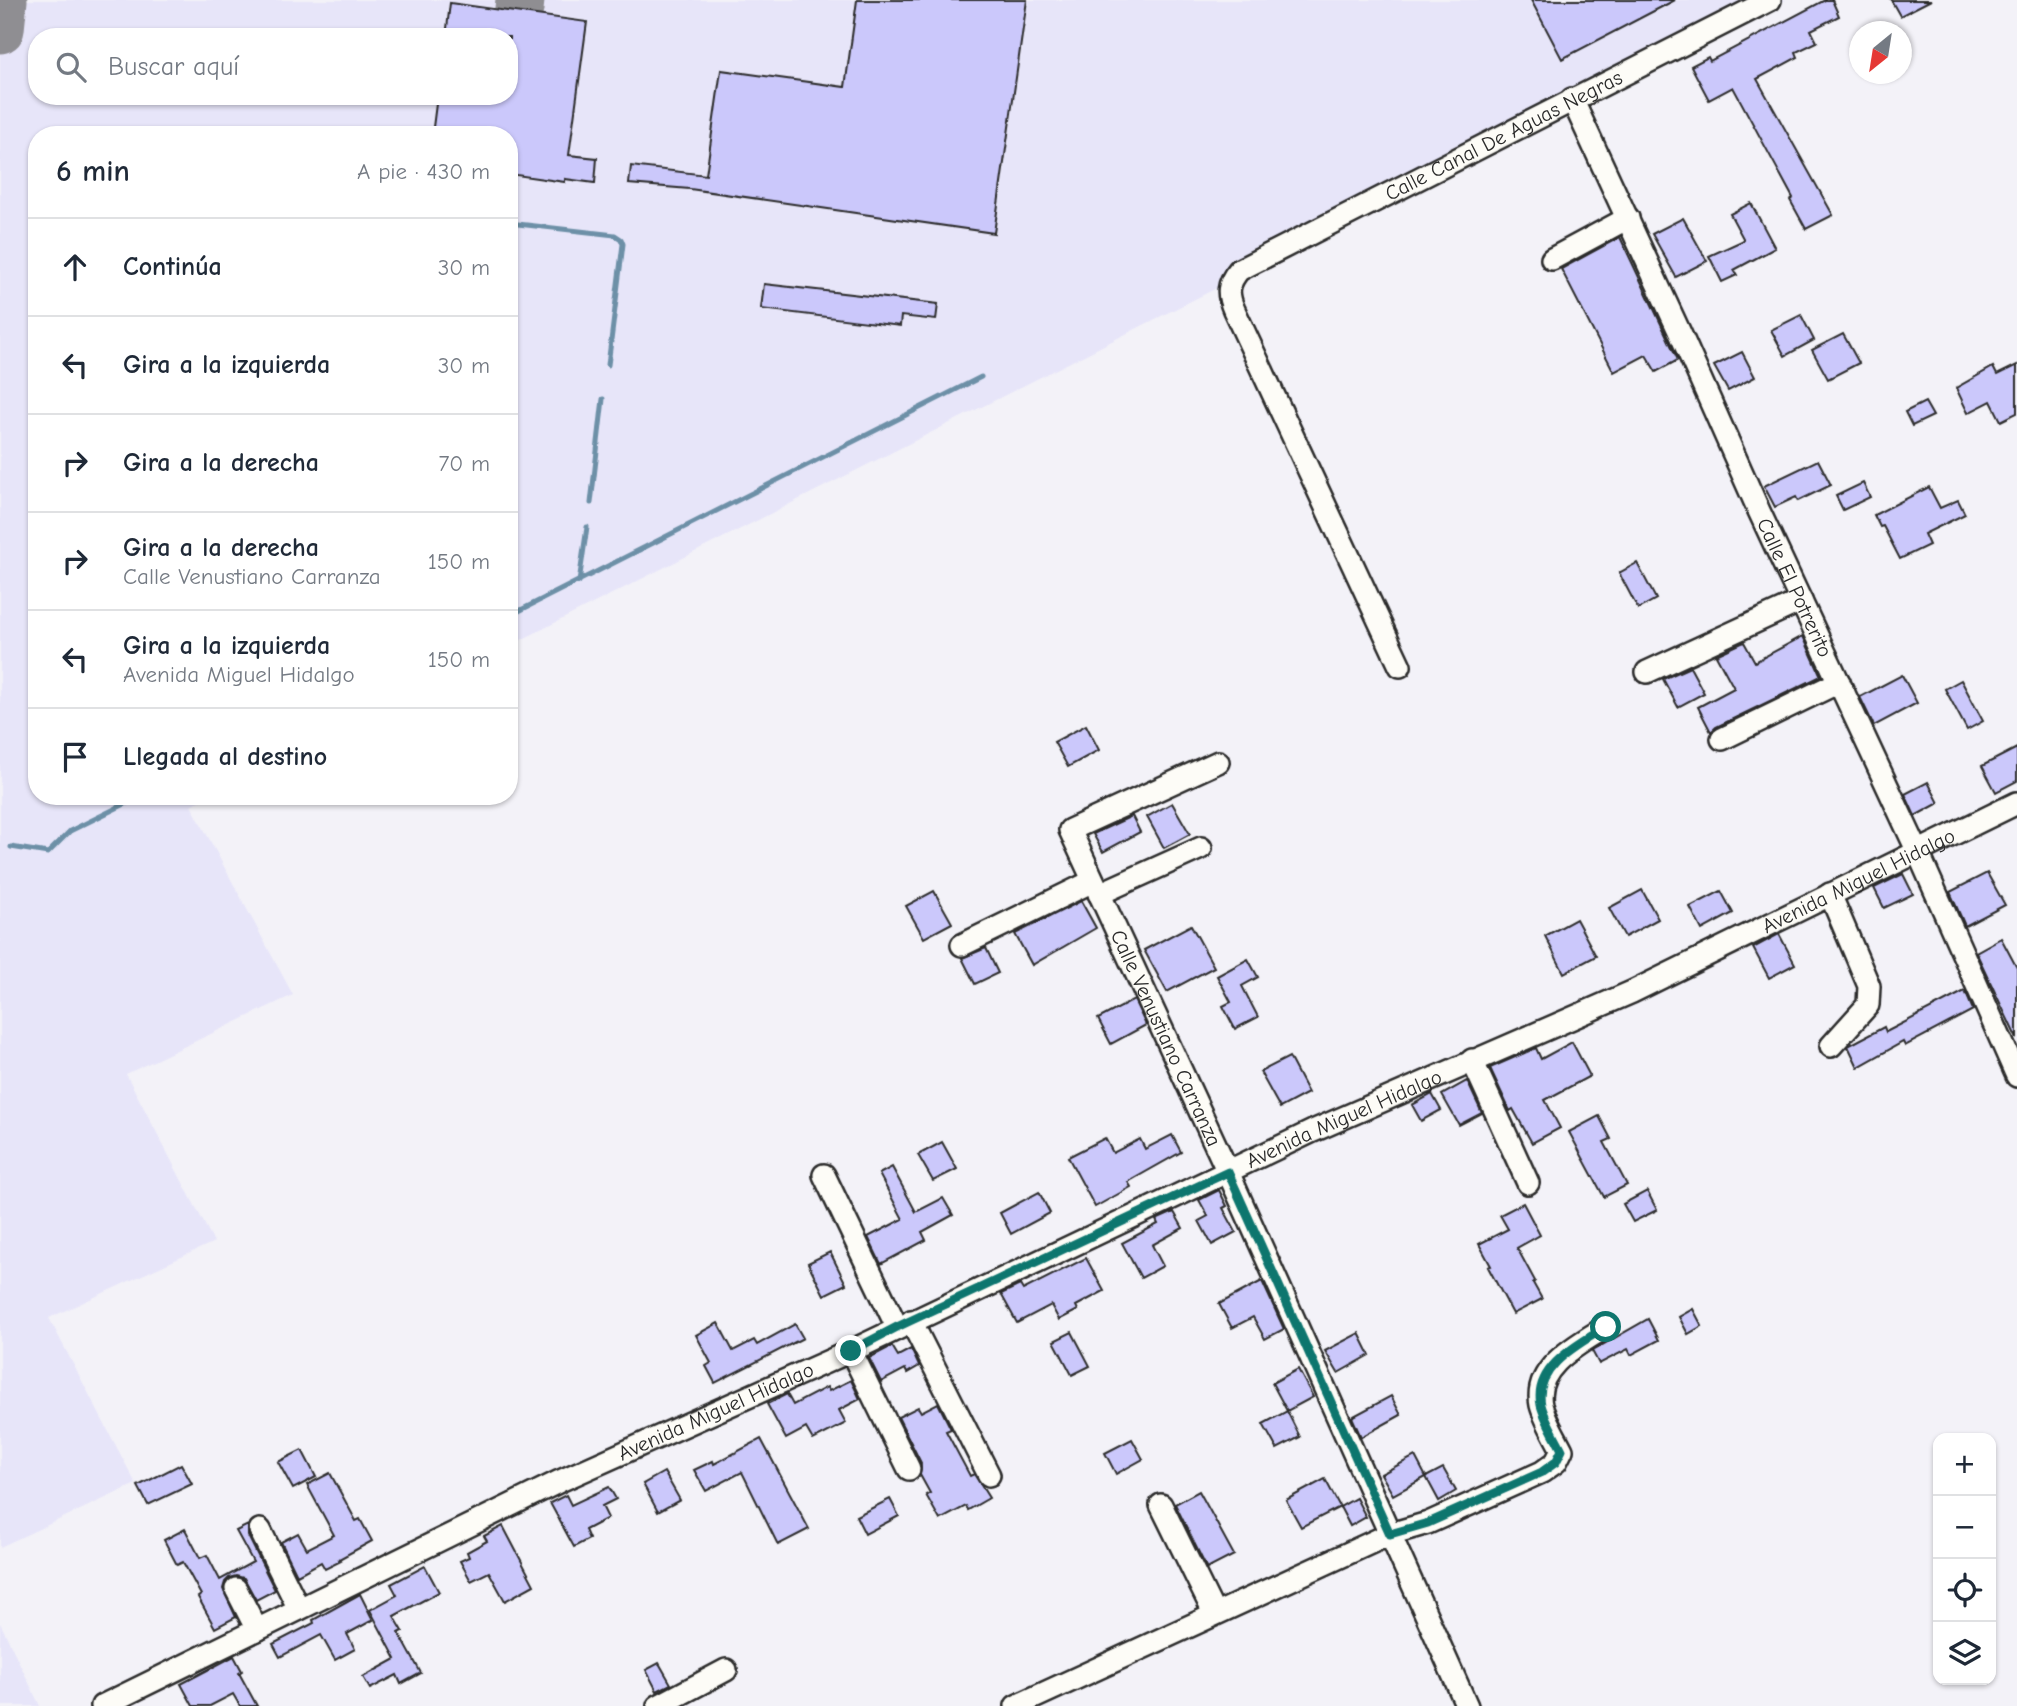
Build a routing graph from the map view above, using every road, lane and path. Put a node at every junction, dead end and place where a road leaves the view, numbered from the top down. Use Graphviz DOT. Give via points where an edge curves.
graph roads {
  1 [pos="1770,0"];
  2 [pos="1572,99"];
  3 [pos="1628,218"];
  4 [pos="1552,259"];
  5 [pos="1801,601"];
  6 [pos="1400,666"];
  7 [pos="1647,672"];
  8 [pos="1839,682"];
  9 [pos="1722,739"];
  10 [pos="1218,762"];
  11 [pos="2017,803"];
  12 [pos="1201,848"];
  13 [pos="1917,850"];
  14 [pos="1096,887"];
  15 [pos="1830,894"];
  16 [pos="962,945"];
  17 [pos="1831,1046"];
  18 [pos="1472,1060"];
  19 [pos="2017,1076"];
  20 [pos="1228,1172"];
  21 [pos="824,1175"];
  22 [pos="1528,1183"];
  23 [pos="904,1324"];
  24 [pos="1606,1327"];
  25 [pos="851,1351"];
  26 [pos="909,1469"];
  27 [pos="989,1475"];
  28 [pos="1161,1505"];
  29 [pos="260,1530"];
  30 [pos="1390,1534"];
  31 [pos="236,1589"];
  32 [pos="299,1609"];
  33 [pos="1214,1614"];
  34 [pos="257,1630"];
  35 [pos="726,1670"];
  36 [pos="102,1706"];
  37 [pos="657,1706"];
  38 [pos="1016,1706"];
  39 [pos="1467,1706"];
  1 -- 2 [label="street, Calle Canal De Aguas Negras"];
  2 -- 3 [label="street, Calle El Potrerito"];
  2 -- 6 [label="street, Calle Canal De Aguas Negras" via="1239,270 1229,285 1228,296"];
  3 -- 4 [label="street"];
  3 -- 5 [label="street, Calle El Potrerito"];
  5 -- 7 [label="street"];
  5 -- 8 [label="street, Calle El Potrerito"];
  8 -- 9 [label="street"];
  8 -- 13 [label="street, Calle El Potrerito"];
  10 -- 14 [label="street, Calle Venustiano Carranza" via="1070,831"];
  11 -- 13 [label="street, Avenida Miguel Hidalgo"];
  12 -- 14 [label="street"];
  13 -- 15 [label="street, Avenida Miguel Hidalgo"];
  13 -- 19 [label="street, Calle El Potrerito"];
  14 -- 16 [label="street"];
  14 -- 20 [label="street, Calle Venustiano Carranza"];
  15 -- 17 [label="street" via="1869,986 1868,1005"];
  15 -- 18 [label="street, Avenida Miguel Hidalgo" via="1632,992"];
  18 -- 20 [label="street, Avenida Miguel Hidalgo"];
  18 -- 22 [label="street"];
  20 -- 23 [label="street, Avenida Miguel Hidalgo"];
  20 -- 30 [label="street, Calle Venustiano Carranza"];
  21 -- 23 [label="street"];
  23 -- 25 [label="street, Avenida Miguel Hidalgo"];
  23 -- 27 [label="street"];
  24 -- 30 [label="street" via="1570,1349 1545,1376 1540,1396 1562,1450 1556,1462 1428,1523"];
  25 -- 26 [label="street"];
  25 -- 32 [label="street, Avenida Miguel Hidalgo" via="560,1481"];
  28 -- 33 [label="street"];
  29 -- 32 [label="street"];
  30 -- 33 [label="street"];
  30 -- 39 [label="street, Calle Venustiano Carranza"];
  31 -- 34 [label="street"];
  32 -- 34 [label="street, Avenida Miguel Hidalgo"];
  33 -- 38 [label="street"];
  34 -- 36 [label="street, Avenida Miguel Hidalgo"];
  35 -- 37 [label="street"];
}
